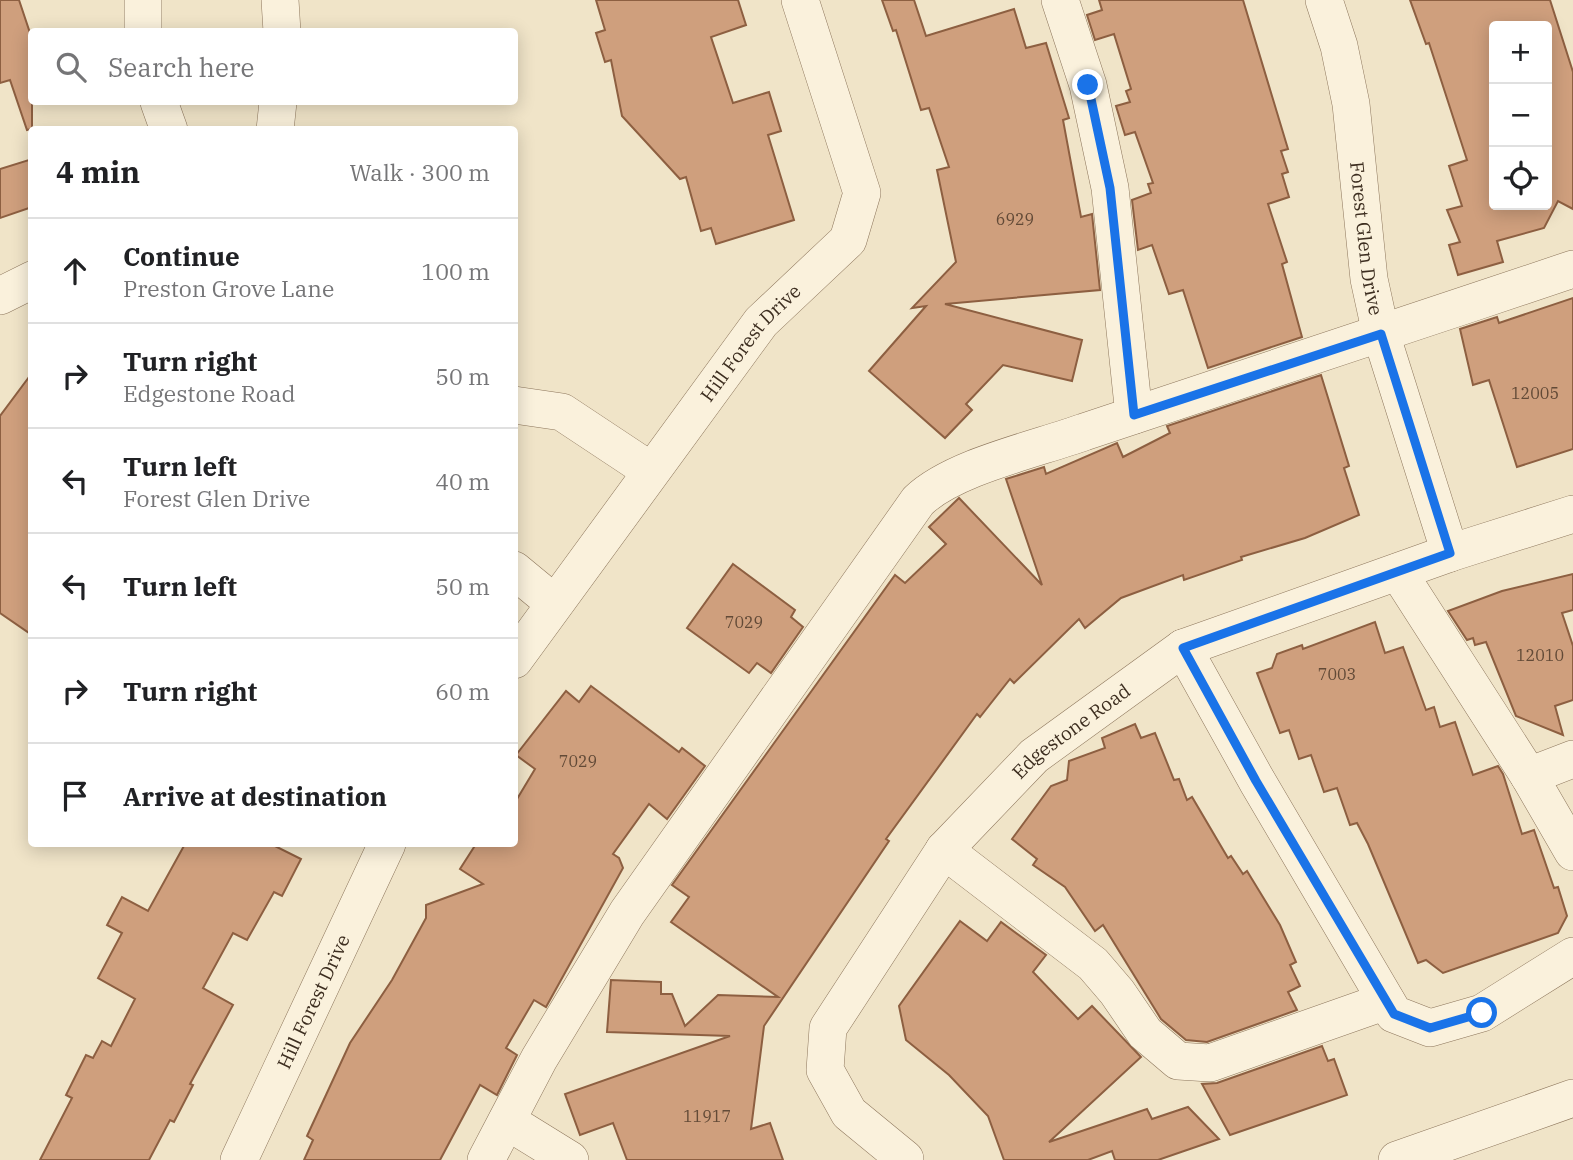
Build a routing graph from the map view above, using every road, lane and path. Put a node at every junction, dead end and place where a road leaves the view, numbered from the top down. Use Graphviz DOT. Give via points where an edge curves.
graph roads {
  1 [pos="143,0"];
  2 [pos="280,0"];
  3 [pos="800,0"];
  4 [pos="1060,0"];
  5 [pos="1324,0"];
  6 [pos="144,28"];
  7 [pos="282,28"];
  8 [pos="160,105"];
  9 [pos="278,105"];
  10 [pos="168,126"];
  11 [pos="275,126"];
  12 [pos="1573,269"];
  13 [pos="28,282"];
  14 [pos="0,296"];
  15 [pos="1381,334"];
  16 [pos="518,406"];
  17 [pos="1134,415"];
  18 [pos="651,471"];
  19 [pos="1573,514"];
  20 [pos="1450,553"];
  21 [pos="1398,572"];
  22 [pos="518,573"];
  23 [pos="554,603"];
  24 [pos="1183,648"];
  25 [pos="518,654"];
  26 [pos="1573,758"];
  27 [pos="1529,776"];
  28 [pos="386,847"];
  29 [pos="944,850"];
  30 [pos="1573,852"];
  31 [pos="1573,956"];
  32 [pos="1386,1001"];
  33 [pos="1573,1098"];
  34 [pos="507,1121"];
  35 [pos="905,1159"];
  36 [pos="239,1160"];
  37 [pos="486,1160"];
  38 [pos="570,1160"];
  39 [pos="1397,1160"];
  1 -- 6 [label="street"];
  2 -- 7 [label="street"];
  3 -- 18 [label="street, Hill Forest Drive" via="862,193 848,240 761,322"];
  4 -- 17 [label="street" via="1088,85 1110,188"];
  5 -- 15 [label="street, Forest Glen Drive" via="1351,104 1369,279"];
  8 -- 10 [label="street"];
  9 -- 11 [label="street"];
  12 -- 15 [label="street"];
  13 -- 14 [label="street"];
  15 -- 17 [label="street"];
  15 -- 20 [label="street, Forest Glen Drive"];
  16 -- 18 [label="street" via="562,412"];
  17 -- 34 [label="street" via="944,481 918,500 627,913"];
  18 -- 23 [label="street, Hill Forest Drive"];
  19 -- 20 [label="street, Edgestone Road"];
  20 -- 21 [label="street, Edgestone Road"];
  21 -- 24 [label="street, Edgestone Road"];
  21 -- 27 [label="street"];
  22 -- 23 [label="street"];
  23 -- 25 [label="street, Hill Forest Drive"];
  24 -- 29 [label="street, Edgestone Road" via="1034,756"];
  24 -- 32 [label="street"];
  26 -- 27 [label="street"];
  27 -- 30 [label="street"];
  28 -- 36 [label="street, Hill Forest Drive"];
  29 -- 32 [label="street" via="1093,964 1145,1033 1178,1061 1210,1063"];
  29 -- 35 [label="street, Edgestone Road" via="828,1028 825,1069 849,1113"];
  31 -- 32 [label="street" via="1482,1013 1430,1028 1394,1014"];
  33 -- 39 [label="street"];
  34 -- 37 [label="street"];
  34 -- 38 [label="street"];
}
